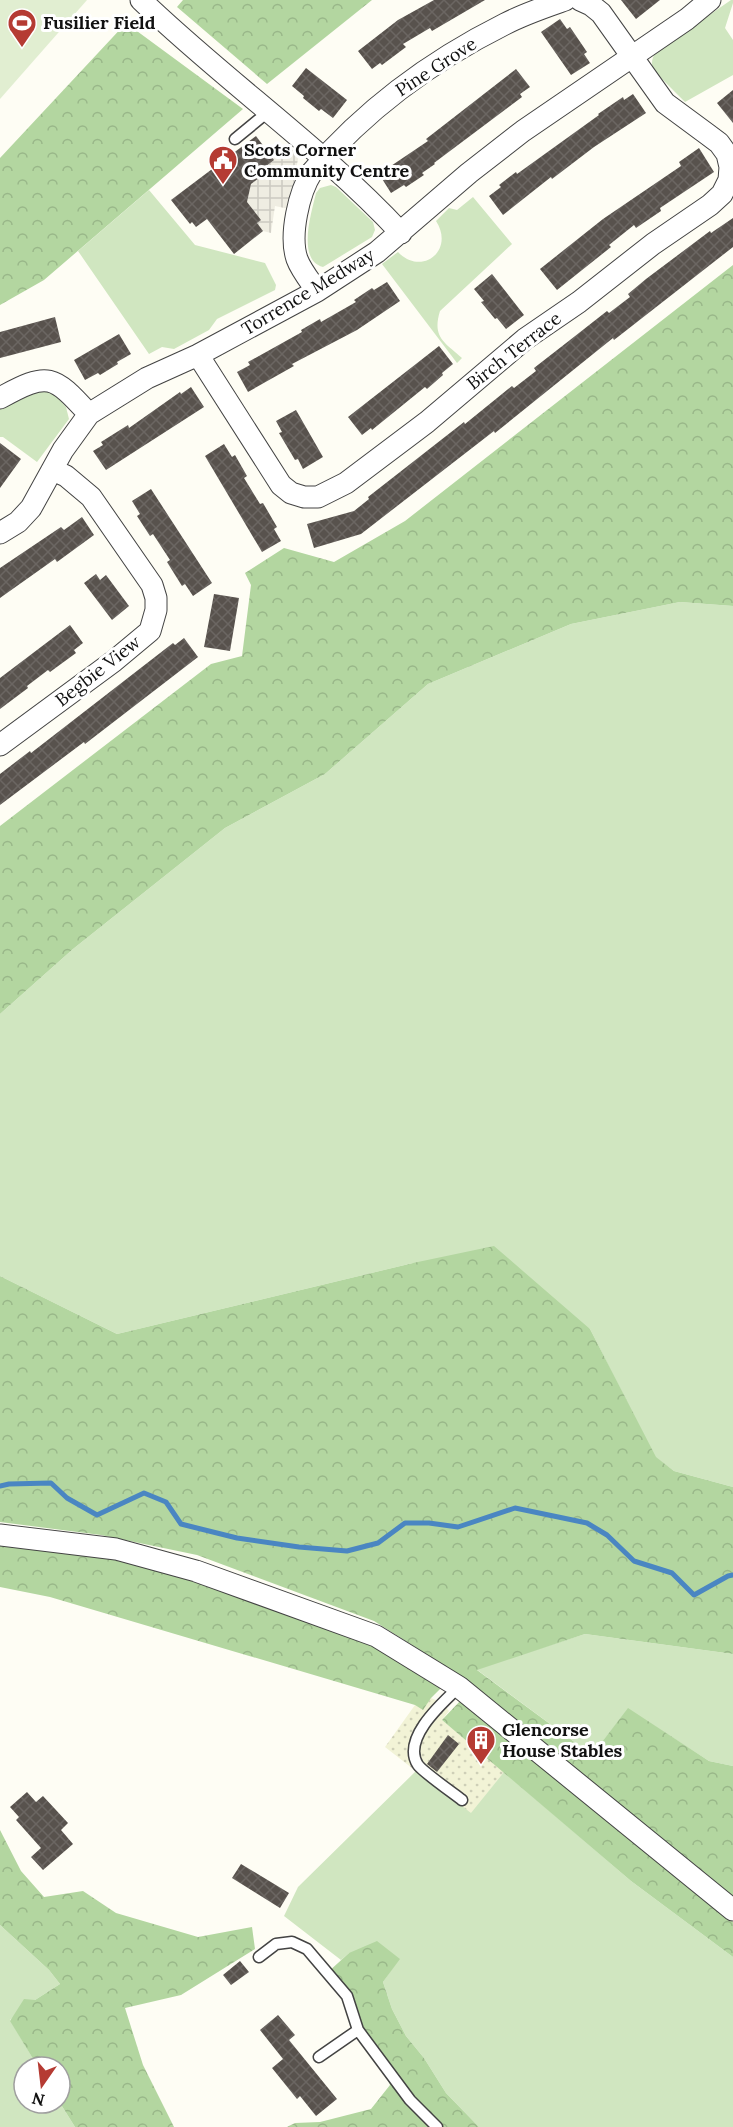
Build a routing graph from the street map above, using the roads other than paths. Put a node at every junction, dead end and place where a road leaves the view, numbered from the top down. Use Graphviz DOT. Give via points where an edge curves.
graph roads {
  1 [pos="141,0"];
  2 [pos="565,0"];
  3 [pos="580,0"];
  4 [pos="710,0"];
  5 [pos="632,57"];
  6 [pos="269,111"];
  7 [pos="235,139"];
  8 [pos="323,159"];
  9 [pos="401,233"];
  10 [pos="317,291"];
  11 [pos="198,355"];
  12 [pos="0,398"];
  13 [pos="89,414"];
  14 [pos="53,470"];
  15 [pos="0,533"];
  16 [pos="0,745"];
  17 [pos="0,1535"];
  18 [pos="459,1687"];
  19 [pos="462,1800"];
  20 [pos="733,1910"];
  21 [pos="259,1957"];
  22 [pos="358,2030"];
  23 [pos="319,2057"];
  24 [pos="437,2127"];
  1 -- 6 [label="street"];
  2 -- 8 [label="street, Pine Grove" via="505,24 409,82"];
  3 -- 5 [label="street" via="601,13"];
  4 -- 5 [label="street, Torrence Medway"];
  5 -- 9 [label="street, Torrence Medway" via="523,131"];
  5 -- 11 [label="street, Birch Terrace" via="665,103 727,154 729,180 722,194 525,339 427,422 346,483 318,497 303,497 281,485"];
  6 -- 7 [label="lane"];
  6 -- 8 [label="street"];
  8 -- 9 [label="street"];
  8 -- 10 [label="street, Pine Grove" via="305,183 295,234 298,260"];
  9 -- 10 [label="street, Torrence Medway"];
  10 -- 11 [label="street, Torrence Medway"];
  11 -- 13 [label="street, Torrence Medway" via="147,378"];
  12 -- 13 [label="street" via="44,379 54,381"];
  13 -- 14 [label="street, Torrence Medway"];
  14 -- 15 [label="street, Torrence Medway" via="31,508"];
  14 -- 16 [label="street, Begbie View" via="91,497 152,585 156,597 154,621 150,631 114,662"];
  17 -- 18 [label="street" via="116,1549 196,1570 376,1636"];
  18 -- 19 [label="lane" via="423,1726 413,1746 418,1764"];
  18 -- 20 [label="street"];
  21 -- 22 [label="lane" via="276,1944 292,1942 308,1949 347,1996"];
  22 -- 23 [label="lane"];
  22 -- 24 [label="lane" via="410,2100"];
}
